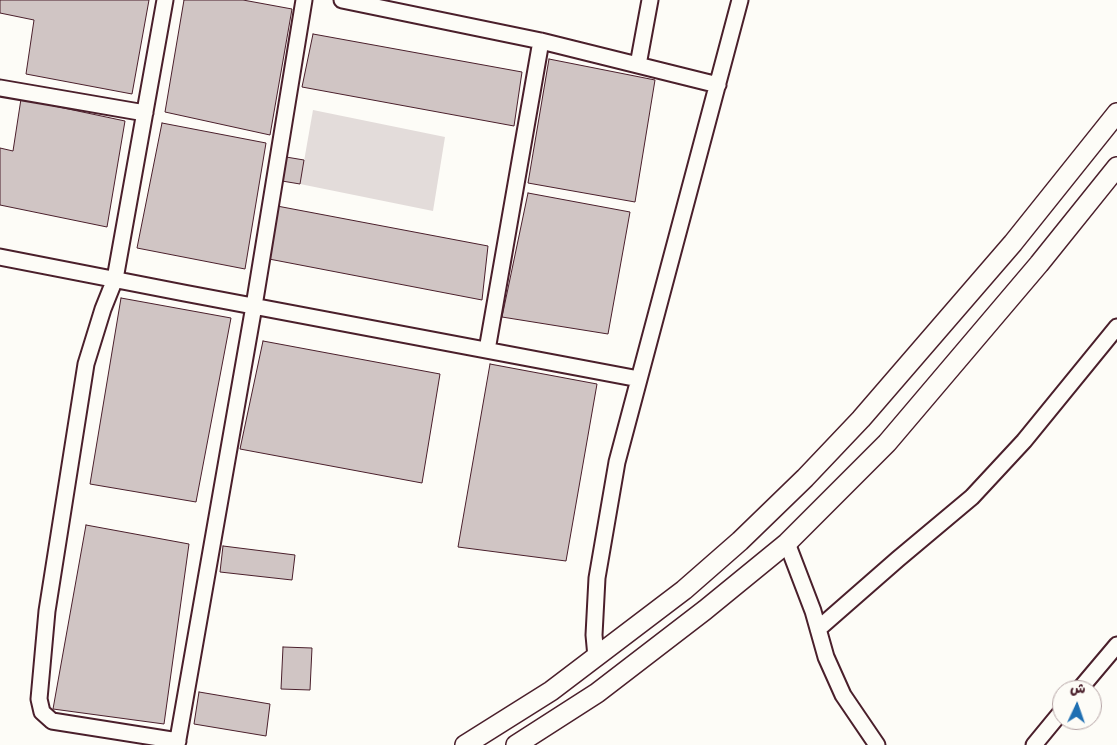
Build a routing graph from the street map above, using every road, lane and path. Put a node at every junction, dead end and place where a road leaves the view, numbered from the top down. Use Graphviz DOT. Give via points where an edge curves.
graph roads {
  1 [pos="165,0"];
  2 [pos="304,0"];
  3 [pos="342,0"];
  4 [pos="650,0"];
  5 [pos="740,0"];
  6 [pos="541,41"];
  7 [pos="638,65"];
  8 [pos="718,85"];
  9 [pos="0,88"];
  10 [pos="145,113"];
  11 [pos="1117,113"];
  12 [pos="1117,167"];
  13 [pos="0,257"];
  14 [pos="115,280"];
  15 [pos="254,306"];
  16 [pos="1117,327"];
  17 [pos="487,350"];
  18 [pos="639,379"];
  19 [pos="787,543"];
  20 [pos="818,629"];
  21 [pos="1117,645"];
  22 [pos="596,657"];
  23 [pos="1087,680"];
  24 [pos="1052,723"];
  25 [pos="178,743"];
  26 [pos="466,745"];
  27 [pos="516,745"];
  28 [pos="877,745"];
  29 [pos="1034,745"];
  1 -- 10 [label="street"];
  2 -- 15 [label="street"];
  3 -- 6 [label="street"];
  4 -- 7 [label="street"];
  5 -- 8 [label="street"];
  6 -- 7 [label="street"];
  6 -- 17 [label="street"];
  7 -- 8 [label="street"];
  8 -- 18 [label="street"];
  9 -- 10 [label="street"];
  10 -- 14 [label="street"];
  11 -- 22 [label="street" via="1013,243 824,459 684,590"];
  12 -- 19 [label="street" via="887,443"];
  13 -- 14 [label="street"];
  14 -- 15 [label="street"];
  14 -- 25 [label="street" via="86,364 48,611 39,699 42,712 52,721"];
  15 -- 17 [label="street"];
  15 -- 25 [label="street"];
  16 -- 20 [label="street" via="1024,441 972,497"];
  17 -- 18 [label="street"];
  18 -- 22 [label="street" via="617,462 597,578"];
  19 -- 20 [label="street"];
  19 -- 27 [label="street" via="597,693"];
  20 -- 28 [label="street" via="843,695"];
  21 -- 23 [label="street"];
  22 -- 26 [label="street" via="551,691"];
  24 -- 29 [label="street"];
}
